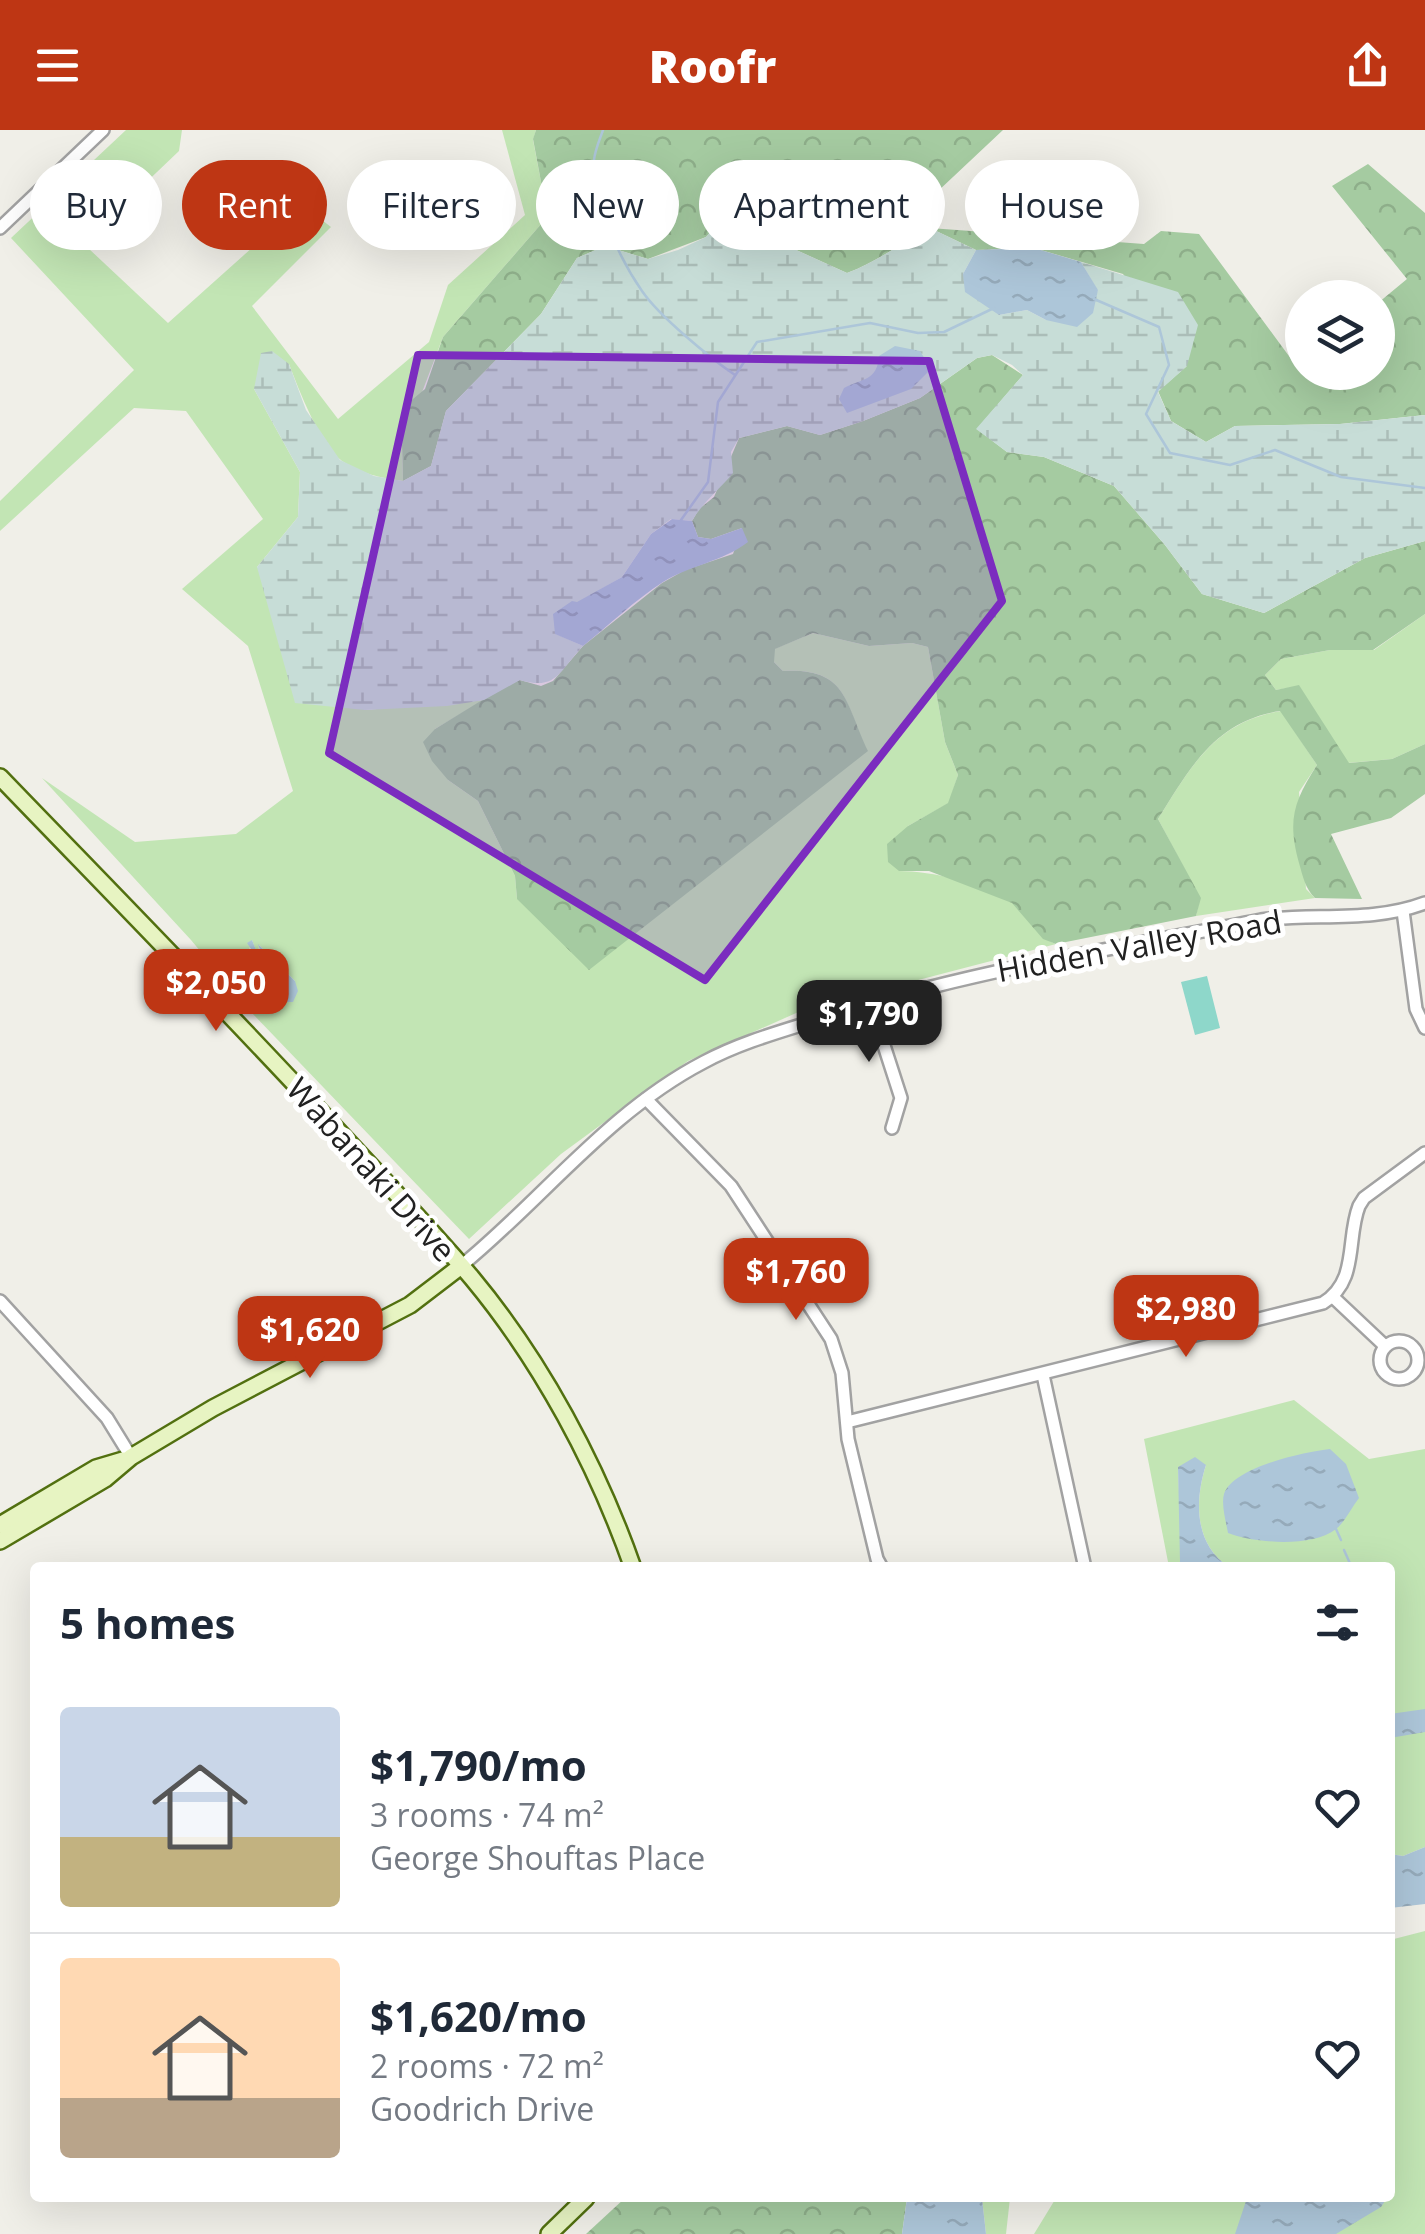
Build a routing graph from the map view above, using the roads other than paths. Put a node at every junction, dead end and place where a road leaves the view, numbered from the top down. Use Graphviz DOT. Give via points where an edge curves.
graph roads {
  1 [pos="103,130"];
  2 [pos="0,228"];
  3 [pos="0,776"];
  4 [pos="1425,903"];
  5 [pos="1403,912"];
  6 [pos="870,1002"];
  7 [pos="1425,1028"];
  8 [pos="646,1099"];
  9 [pos="892,1128"];
  10 [pos="1425,1153"];
  11 [pos="461,1266"];
  12 [pos="1333,1297"];
  13 [pos="0,1301"];
  14 [pos="1385,1346"];
  15 [pos="1043,1375"];
  16 [pos="847,1422"];
  17 [pos="131,1458"];
  18 [pos="0,1526"];
  19 [pos="0,1541"];
  20 [pos="631,1562"];
  21 [pos="879,1562"];
  22 [pos="1084,1562"];
  23 [pos="582,2202"];
  24 [pos="548,2234"];
  1 -- 2 [label="street"];
  3 -- 11 [label="street, Wabanaki Drive"];
  4 -- 5 [label="street, Hidden Valley Road"];
  5 -- 6 [label="street, Hidden Valley Road" via="1261,920"];
  5 -- 7 [label="street" via="1416,1009"];
  6 -- 8 [label="street, Hidden Valley Road" via="733,1049"];
  6 -- 9 [label="street" via="901,1098"];
  8 -- 11 [label="street, Hidden Valley Road"];
  8 -- 16 [label="street" via="730,1186 831,1340"];
  10 -- 12 [label="street" via="1359,1206 1350,1265"];
  11 -- 17 [label="street" via="410,1305"];
  11 -- 20 [label="street, Wabanaki Drive" via="524,1348"];
  12 -- 14 [label="street"];
  12 -- 15 [label="street"];
  13 -- 17 [label="street" via="107,1418"];
  15 -- 16 [label="street"];
  15 -- 22 [label="street"];
  16 -- 21 [label="street"];
  17 -- 18 [label="street" via="96,1468"];
  17 -- 19 [label="street"];
  23 -- 24 [label="street"];
}
